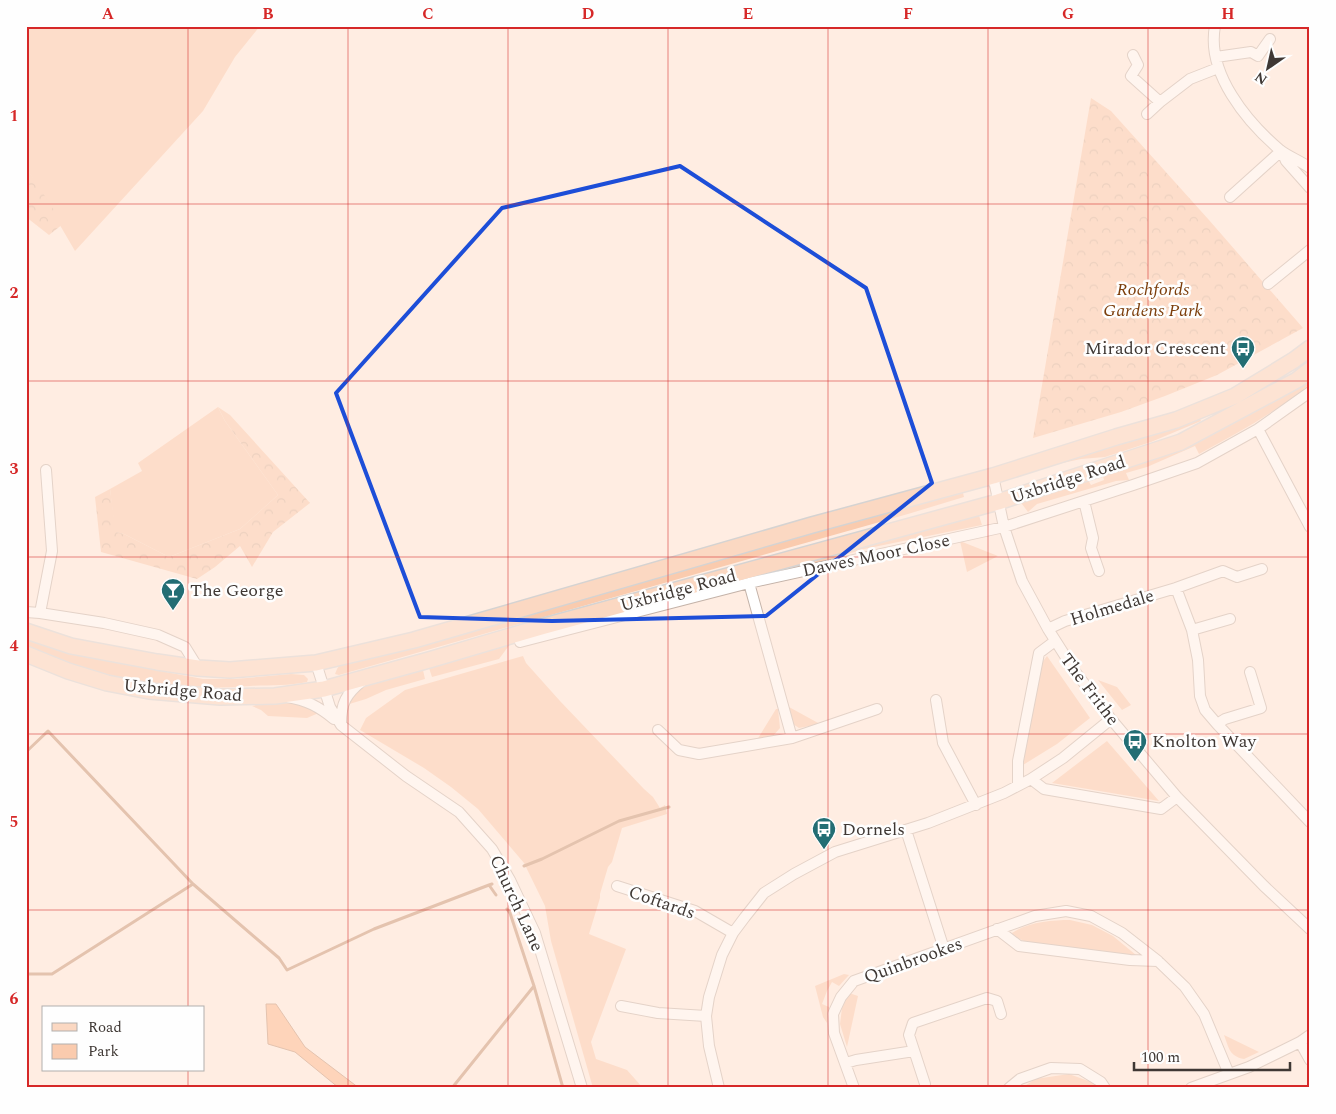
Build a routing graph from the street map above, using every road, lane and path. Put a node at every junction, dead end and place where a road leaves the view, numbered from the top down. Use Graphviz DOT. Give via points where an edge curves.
graph roads {
  1 [pos="1212,27"];
  2 [pos="1270,39"];
  3 [pos="1133,55"];
  4 [pos="1216,57"];
  5 [pos="1218,68"];
  6 [pos="1160,102"];
  7 [pos="1147,114"];
  8 [pos="1282,151"];
  9 [pos="1310,168"];
  10 [pos="1310,188"];
  11 [pos="1230,197"];
  12 [pos="1310,250"];
  13 [pos="1268,284"];
  14 [pos="1310,348"];
  15 [pos="1310,370"];
  16 [pos="1310,392"];
  17 [pos="1258,429"];
  18 [pos="46,470"];
  19 [pos="993,476"];
  20 [pos="1084,501"];
  21 [pos="998,502"];
  22 [pos="1004,527"];
  23 [pos="1310,527"];
  24 [pos="1262,569"];
  25 [pos="1099,571"];
  26 [pos="749,583"];
  27 [pos="1176,588"];
  28 [pos="26,612"];
  29 [pos="40,612"];
  30 [pos="1230,619"];
  31 [pos="1048,629"];
  32 [pos="1192,630"];
  33 [pos="26,631"];
  34 [pos="1055,641"];
  35 [pos="520,642"];
  36 [pos="26,654"];
  37 [pos="316,663"];
  38 [pos="198,668"];
  39 [pos="1250,672"];
  40 [pos="368,677"];
  41 [pos="324,689"];
  42 [pos="275,696"];
  43 [pos="936,700"];
  44 [pos="877,709"];
  45 [pos="1112,719"];
  46 [pos="1217,724"];
  47 [pos="341,725"];
  48 [pos="658,730"];
  49 [pos="792,738"];
  50 [pos="1031,778"];
  51 [pos="1018,785"];
  52 [pos="1176,797"];
  53 [pos="976,805"];
  54 [pos="1310,822"];
  55 [pos="906,830"];
  56 [pos="617,886"];
  57 [pos="997,929"];
  58 [pos="1310,929"];
  59 [pos="733,933"];
  60 [pos="944,949"];
  61 [pos="1158,961"];
  62 [pos="621,1006"];
  63 [pos="1001,1014"];
  64 [pos="706,1016"];
  65 [pos="1310,1035"];
  66 [pos="1300,1042"];
  67 [pos="914,1051"];
  68 [pos="1310,1060"];
  69 [pos="846,1063"];
  70 [pos="1229,1074"];
  71 [pos="925,1084"];
  72 [pos="1198,1087"];
  73 [pos="582,1088"];
  74 [pos="719,1088"];
  75 [pos="854,1088"];
  76 [pos="1009,1088"];
  77 [pos="1105,1088"];
  1 -- 4 [label="street"];
  2 -- 4 [label="street" via="1258,56 1251,52"];
  3 -- 6 [label="street" via="1138,66 1131,76"];
  4 -- 5 [label="street"];
  5 -- 6 [label="street" via="1190,79"];
  5 -- 8 [label="street" via="1233,98"];
  6 -- 7 [label="street"];
  8 -- 9 [label="street"];
  8 -- 10 [label="street"];
  8 -- 11 [label="street"];
  12 -- 13 [label="street"];
  14 -- 19 [label="main road, Uxbridge Road" via="1235,396 1176,420"];
  15 -- 21 [label="main road, Uxbridge Road" via="1181,442"];
  16 -- 17 [label="street, Uxbridge Road"];
  17 -- 20 [label="street, Uxbridge Road" via="1197,463"];
  17 -- 23 [label="street"];
  18 -- 29 [label="street" via="52,551"];
  19 -- 21 [label="street, The Frithe"];
  19 -- 37 [label="main road, Uxbridge Road" via="414,640"];
  20 -- 22 [label="street, Uxbridge Road"];
  20 -- 25 [label="street" via="1093,538 1091,548"];
  21 -- 22 [label="street, The Frithe"];
  21 -- 40 [label="main road, Uxbridge Road"];
  22 -- 26 [label="street, Dawes Moor Close"];
  22 -- 31 [label="street, The Frithe" via="1022,581"];
  24 -- 27 [label="street, Holmedale" via="1237,577 1223,571"];
  26 -- 35 [label="street, Dawes Moor Close"];
  26 -- 49 [label="street"];
  27 -- 31 [label="street, Holmedale" via="1065,620"];
  27 -- 32 [label="street, Holmedale"];
  28 -- 29 [label="street"];
  29 -- 38 [label="street" via="158,635 185,646"];
  30 -- 32 [label="street"];
  31 -- 34 [label="street, The Frithe"];
  32 -- 46 [label="street, Holmedale" via="1200,696 1205,710"];
  33 -- 38 [label="main road, Uxbridge Road" via="71,646"];
  34 -- 45 [label="street, The Frithe"];
  34 -- 51 [label="street" via="1039,653 1018,761"];
  36 -- 42 [label="main road, Uxbridge Road" via="107,683 149,691 220,698"];
  37 -- 38 [label="main road, Uxbridge Road" via="230,670"];
  37 -- 41 [label="street, Church Lane"];
  39 -- 46 [label="street" via="1261,708"];
  40 -- 41 [label="main road, Uxbridge Road"];
  40 -- 47 [label="street" via="346,698 341,709"];
  41 -- 42 [label="main road, Uxbridge Road"];
  41 -- 47 [label="street, Church Lane"];
  42 -- 47 [label="street, Church Lane" via="322,708"];
  43 -- 53 [label="street" via="942,743"];
  44 -- 49 [label="street"];
  45 -- 50 [label="street"];
  45 -- 52 [label="street, The Frithe"];
  46 -- 54 [label="street, Holmedale"];
  47 -- 73 [label="street, Church Lane" via="459,812 492,849 535,933"];
  48 -- 49 [label="street" via="679,750 699,754"];
  50 -- 51 [label="street"];
  50 -- 52 [label="street" via="1044,789 1161,809"];
  51 -- 53 [label="street"];
  52 -- 58 [label="street, The Frithe"];
  53 -- 55 [label="street"];
  55 -- 59 [label="street" via="835,852 794,874 764,893"];
  55 -- 60 [label="street"];
  56 -- 59 [label="street, Coftards" via="695,911"];
  57 -- 60 [label="street, Quinbrookes"];
  57 -- 61 [label="street" via="1018,946"];
  57 -- 61 [label="street, Quinbrookes" via="1035,916 1066,911 1091,916 1122,933"];
  59 -- 64 [label="street" via="722,955"];
  60 -- 69 [label="street, Quinbrookes" via="854,981 833,1014 834,1033"];
  61 -- 70 [label="street, Quinbrookes" via="1185,986 1204,1014"];
  62 -- 64 [label="street" via="658,1013"];
  63 -- 67 [label="street" via="996,1001 987,998 913,1023 909,1035"];
  64 -- 74 [label="street"];
  65 -- 66 [label="street"];
  66 -- 68 [label="street"];
  66 -- 70 [label="street"];
  67 -- 69 [label="street"];
  67 -- 71 [label="street"];
  69 -- 75 [label="street, Quinbrookes"];
  70 -- 72 [label="street"];
  76 -- 77 [label="street" via="1020,1079 1051,1068 1080,1069"];
}
